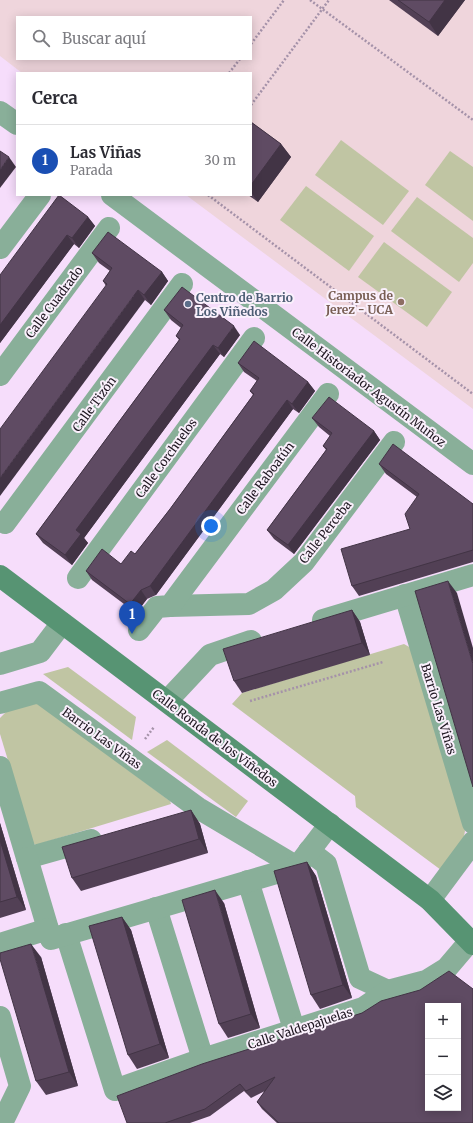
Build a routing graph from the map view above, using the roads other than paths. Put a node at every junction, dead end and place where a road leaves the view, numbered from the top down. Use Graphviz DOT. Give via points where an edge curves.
graph roads {
  1 [pos="0,112"];
  2 [pos="16,123"];
  3 [pos="39,196"];
  4 [pos="113,196"];
  5 [pos="109,228"];
  6 [pos="0,248"];
  7 [pos="182,284"];
  8 [pos="254,338"];
  9 [pos="0,375"];
  10 [pos="328,394"];
  11 [pos="394,442"];
  12 [pos="473,464"];
  13 [pos="5,523"];
  14 [pos="473,575"];
  15 [pos="0,576"];
  16 [pos="78,578"];
  17 [pos="405,596"];
  18 [pos="170,606"];
  19 [pos="62,623"];
  20 [pos="303,626"];
  21 [pos="139,630"];
  22 [pos="267,636"];
  23 [pos="0,664"];
  24 [pos="167,702"];
  25 [pos="0,703"];
  26 [pos="0,767"];
  27 [pos="198,808"];
  28 [pos="175,815"];
  29 [pos="473,823"];
  30 [pos="330,824"];
  31 [pos="109,834"];
  32 [pos="473,842"];
  33 [pos="27,858"];
  34 [pos="303,859"];
  35 [pos="248,881"];
  36 [pos="430,900"];
  37 [pos="156,908"];
  38 [pos="57,932"];
  39 [pos="472,935"];
  40 [pos="0,944"];
  41 [pos="388,991"];
  42 [pos="0,1017"];
  43 [pos="294,1029"];
  44 [pos="203,1059"];
  45 [pos="2,1123"];
  1 -- 2 [label="street"];
  3 -- 6 [label="street"];
  4 -- 12 [label="street, Calle Historiador Agustín Muñoz"];
  5 -- 9 [label="street, Calle Cuadrado"];
  7 -- 13 [label="street, Calle Tizón"];
  8 -- 16 [label="street, Calle Corchuelos"];
  10 -- 18 [label="street, Calle Raboatún"];
  11 -- 18 [label="street, Calle Perceba" via="304,562 274,590 249,604"];
  14 -- 17 [label="street"];
  15 -- 19 [label="street, Calle Ronda de los Viñedos"];
  17 -- 20 [label="street"];
  17 -- 29 [label="street, Barrio Las Viñas"];
  18 -- 21 [label="street" via="157,607"];
  19 -- 23 [label="street" via="40,652"];
  19 -- 24 [label="street, Calle Ronda de los Viñedos"];
  22 -- 24 [label="street" via="210,655"];
  24 -- 30 [label="street, Calle Ronda de los Viñedos"];
  25 -- 27 [label="street, Barrio Las Viñas" via="39,692"];
  26 -- 33 [label="street"];
  27 -- 28 [label="street"];
  27 -- 34 [label="street, Barrio Las Viñas"];
  30 -- 34 [label="street"];
  30 -- 36 [label="street, Calle Ronda de los Viñedos"];
  31 -- 33 [label="street"];
  32 -- 36 [label="street"];
  33 -- 38 [label="street"];
  34 -- 35 [label="street"];
  34 -- 41 [label="street, Barrio Las Viñas" via="326,864 360,978"];
  35 -- 37 [label="street"];
  35 -- 43 [label="street"];
  36 -- 39 [label="street, Calle Ronda de los Viñedos"];
  37 -- 38 [label="street"];
  37 -- 44 [label="street"];
  38 -- 40 [label="street"];
  38 -- 44 [label="street, Calle Valdepajuelas" via="115,1090"];
  39 -- 41 [label="street, Calle Valdepajuelas" via="447,968 426,981"];
  41 -- 43 [label="street, Calle Valdepajuelas" via="363,1008"];
  42 -- 45 [label="street" via="20,1086"];
  43 -- 44 [label="street, Calle Valdepajuelas"];
}
